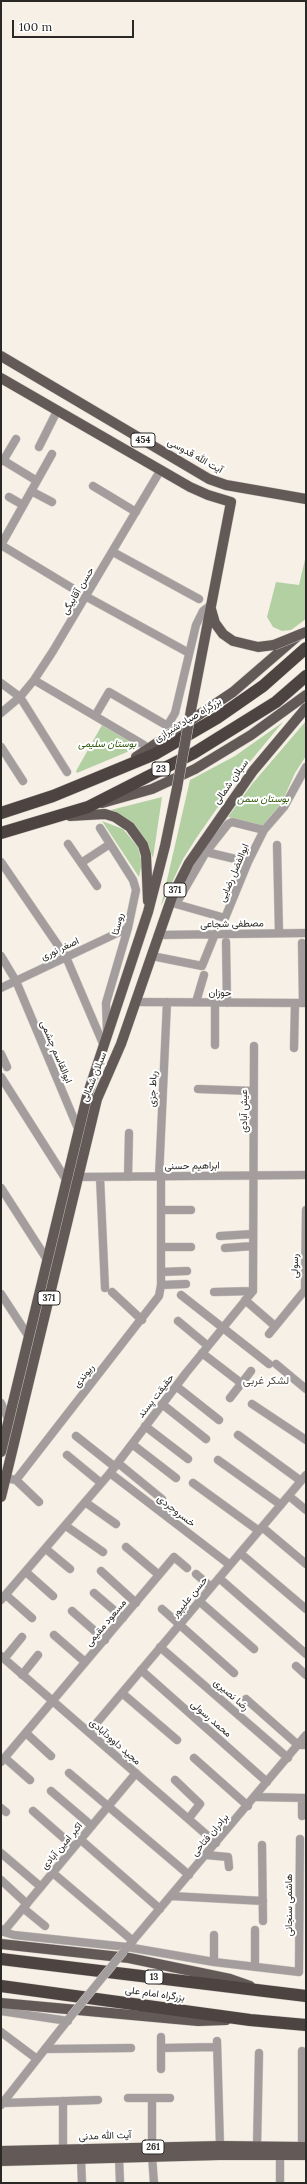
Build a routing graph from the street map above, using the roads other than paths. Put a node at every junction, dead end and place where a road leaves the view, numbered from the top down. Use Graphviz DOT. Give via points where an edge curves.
graph roads {
  1 [pos="1,356"];
  2 [pos="1,378"];
  3 [pos="57,411"];
  4 [pos="16,438"];
  5 [pos="39,447"];
  6 [pos="52,454"];
  7 [pos="2,460"];
  8 [pos="160,471"];
  9 [pos="37,481"];
  10 [pos="93,486"];
  11 [pos="31,491"];
  12 [pos="10,497"];
  13 [pos="306,499"];
  14 [pos="52,502"];
  15 [pos="231,502"];
  16 [pos="23,505"];
  17 [pos="136,512"];
  18 [pos="1,545"];
  19 [pos="113,552"];
  20 [pos="72,588"];
  21 [pos="87,597"];
  22 [pos="199,598"];
  23 [pos="211,605"];
  24 [pos="306,628"];
  25 [pos="306,632"];
  26 [pos="306,648"];
  27 [pos="190,653"];
  28 [pos="306,676"];
  29 [pos="34,680"];
  30 [pos="1,683"];
  31 [pos="306,695"];
  32 [pos="20,697"];
  33 [pos="306,708"];
  34 [pos="1,713"];
  35 [pos="95,716"];
  36 [pos="144,745"];
  37 [pos="1,747"];
  38 [pos="306,767"];
  39 [pos="67,772"];
  40 [pos="109,774"];
  41 [pos="23,781"];
  42 [pos="88,806"];
  43 [pos="1,813"];
  44 [pos="58,817"];
  45 [pos="100,828"];
  46 [pos="264,830"];
  47 [pos="1,833"];
  48 [pos="68,844"];
  49 [pos="110,844"];
  50 [pos="277,845"];
  51 [pos="206,852"];
  52 [pos="1,862"];
  53 [pos="248,862"];
  54 [pos="81,863"];
  55 [pos="97,886"];
  56 [pos="148,912"];
  57 [pos="128,928"];
  58 [pos="279,933"];
  59 [pos="306,933"];
  60 [pos="215,934"];
  61 [pos="158,935"];
  62 [pos="226,942"];
  63 [pos="302,943"];
  64 [pos="1,956"];
  65 [pos="66,957"];
  66 [pos="157,957"];
  67 [pos="204,975"];
  68 [pos="16,981"];
  69 [pos="1,988"];
  70 [pos="135,1002"];
  71 [pos="167,1002"];
  72 [pos="196,1002"];
  73 [pos="215,1002"];
  74 [pos="227,1003"];
  75 [pos="301,1003"];
  76 [pos="108,1033"];
  77 [pos="215,1045"];
  78 [pos="104,1046"];
  79 [pos="254,1046"];
  80 [pos="294,1048"];
  81 [pos="1,1054"];
  82 [pos="7,1067"];
  83 [pos="1,1077"];
  84 [pos="198,1089"];
  85 [pos="254,1091"];
  86 [pos="79,1131"];
  87 [pos="129,1133"];
  88 [pos="306,1175"];
  89 [pos="254,1176"];
  90 [pos="71,1177"];
  91 [pos="100,1177"];
  92 [pos="128,1177"];
  93 [pos="160,1177"];
  94 [pos="1,1188"];
  95 [pos="162,1210"];
  96 [pos="191,1210"];
  97 [pos="306,1210"];
  98 [pos="253,1234"];
  99 [pos="220,1236"];
  100 [pos="253,1246"];
  101 [pos="161,1247"];
  102 [pos="191,1247"];
  103 [pos="225,1248"];
  104 [pos="48,1261"];
  105 [pos="187,1271"];
  106 [pos="161,1272"];
  107 [pos="186,1284"];
  108 [pos="161,1286"];
  109 [pos="253,1291"];
  110 [pos="214,1292"];
  111 [pos="1,1294"];
  112 [pos="181,1295"];
  113 [pos="245,1300"];
  114 [pos="142,1320"];
  115 [pos="178,1321"];
  116 [pos="275,1326"];
  117 [pos="222,1329"];
  118 [pos="269,1334"];
  119 [pos="29,1337"];
  120 [pos="208,1346"];
  121 [pos="202,1353"];
  122 [pos="251,1371"];
  123 [pos="241,1383"];
  124 [pos="176,1386"];
  125 [pos="306,1389"];
  126 [pos="230,1398"];
  127 [pos="162,1404"];
  128 [pos="252,1404"];
  129 [pos="2,1407"];
  130 [pos="219,1420"];
  131 [pos="9,1421"];
  132 [pos="145,1426"];
  133 [pos="238,1435"];
  134 [pos="76,1436"];
  135 [pos="206,1439"];
  136 [pos="306,1440"];
  137 [pos="132,1444"];
  138 [pos="1,1452"];
  139 [pos="67,1455"];
  140 [pos="188,1459"];
  141 [pos="218,1460"];
  142 [pos="114,1467"];
  143 [pos="5,1478"];
  144 [pos="176,1478"];
  145 [pos="304,1478"];
  146 [pos="16,1480"];
  147 [pos="193,1482"];
  148 [pos="101,1483"];
  149 [pos="288,1496"];
  150 [pos="1,1497"];
  151 [pos="162,1499"];
  152 [pos="39,1502"];
  153 [pos="86,1502"];
  154 [pos="281,1505"];
  155 [pos="306,1510"];
  156 [pos="116,1524"];
  157 [pos="66,1526"];
  158 [pos="260,1529"];
  159 [pos="126,1547"];
  160 [pos="46,1549"];
  161 [pos="103,1552"];
  162 [pos="240,1553"];
  163 [pos="306,1564"];
  164 [pos="230,1565"];
  165 [pos="187,1568"];
  166 [pos="70,1569"];
  167 [pos="100,1571"];
  168 [pos="26,1572"];
  169 [pos="196,1574"];
  170 [pos="159,1575"];
  171 [pos="219,1578"];
  172 [pos="211,1587"];
  173 [pos="94,1592"];
  174 [pos="53,1596"];
  175 [pos="3,1598"];
  176 [pos="199,1601"];
  177 [pos="136,1603"];
  178 [pos="162,1609"];
  179 [pos="306,1609"];
  180 [pos="72,1611"];
  181 [pos="32,1618"];
  182 [pos="123,1618"];
  183 [pos="180,1624"];
  184 [pos="54,1635"];
  185 [pos="22,1637"];
  186 [pos="105,1640"];
  187 [pos="160,1647"];
  188 [pos="254,1649"];
  189 [pos="306,1654"];
  190 [pos="38,1655"];
  191 [pos="3,1657"];
  192 [pos="85,1662"];
  193 [pos="296,1666"];
  194 [pos="140,1670"];
  195 [pos="234,1673"];
  196 [pos="22,1675"];
  197 [pos="306,1675"];
  198 [pos="122,1693"];
  199 [pos="246,1699"];
  200 [pos="53,1701"];
  201 [pos="88,1732"];
  202 [pos="26,1733"];
  203 [pos="306,1735"];
  204 [pos="178,1740"];
  205 [pos="302,1745"];
  206 [pos="52,1756"];
  207 [pos="194,1758"];
  208 [pos="288,1758"];
  209 [pos="3,1760"];
  210 [pos="69,1773"];
  211 [pos="136,1773"];
  212 [pos="30,1780"];
  213 [pos="175,1780"];
  214 [pos="267,1782"];
  215 [pos="51,1791"];
  216 [pos="256,1796"];
  217 [pos="304,1798"];
  218 [pos="109,1806"];
  219 [pos="248,1806"];
  220 [pos="33,1811"];
  221 [pos="302,1816"];
  222 [pos="188,1818"];
  223 [pos="92,1826"];
  224 [pos="300,1839"];
  225 [pos="81,1840"];
  226 [pos="216,1842"];
  227 [pos="262,1844"];
  228 [pos="74,1847"];
  229 [pos="1,1853"];
  230 [pos="206,1855"];
  231 [pos="229,1867"];
  232 [pos="53,1873"];
  233 [pos="189,1875"];
  234 [pos="1,1880"];
  235 [pos="41,1887"];
  236 [pos="172,1896"];
  237 [pos="303,1898"];
  238 [pos="263,1901"];
  239 [pos="25,1906"];
  240 [pos="160,1909"];
  241 [pos="263,1921"];
  242 [pos="45,1926"];
  243 [pos="2,1930"];
  244 [pos="255,1930"];
  245 [pos="214,1935"];
  246 [pos="1,1944"];
  247 [pos="128,1946"];
  248 [pos="302,1956"];
  249 [pos="1,1959"];
  250 [pos="214,1962"];
  251 [pos="255,1967"];
  252 [pos="1,1986"];
  253 [pos="265,1991"];
  254 [pos="306,1996"];
  255 [pos="1,2003"];
  256 [pos="1,2011"];
  257 [pos="250,2020"];
  258 [pos="67,2021"];
  259 [pos="306,2025"];
  260 [pos="1,2032"];
  261 [pos="161,2038"];
  262 [pos="131,2048"];
  263 [pos="161,2048"];
  264 [pos="45,2049"];
  265 [pos="302,2051"];
  266 [pos="259,2053"];
  267 [pos="37,2060"];
  268 [pos="161,2069"];
  269 [pos="128,2098"];
  270 [pos="170,2098"];
  271 [pos="152,2099"];
  272 [pos="98,2100"];
  273 [pos="63,2101"];
  274 [pos="2,2104"];
  275 [pos="220,2146"];
  276 [pos="257,2146"];
  277 [pos="63,2149"];
  278 [pos="305,2149"];
  279 [pos="1,2151"];
  280 [pos="152,2152"];
  281 [pos="280,2155"];
  282 [pos="119,2157"];
  283 [pos="81,2159"];
  284 [pos="1,2160"];
  285 [pos="82,2183"];
  286 [pos="120,2183"];
  287 [pos="154,2183"];
  288 [pos="280,2183"];
  1 -- 13 [label="main road, آیت الله قدوسی / 454" via="209,479 226,485"];
  2 -- 3 [label="main road, 454"];
  3 -- 5 [label="street"];
  3 -- 8 [label="main road, 454"];
  4 -- 7 [label="street"];
  6 -- 9 [label="street"];
  7 -- 9 [label="street"];
  8 -- 15 [label="main road, 454" via="202,493"];
  8 -- 17 [label="street, حسن آقابیگی"];
  9 -- 11 [label="street"];
  10 -- 17 [label="street"];
  11 -- 14 [label="street"];
  11 -- 16 [label="street"];
  12 -- 16 [label="street"];
  15 -- 23 [label="main road, 371"];
  16 -- 18 [label="street"];
  17 -- 19 [label="street, حسن آقابیگی"];
  18 -- 20 [label="street"];
  19 -- 21 [label="street, حسن آقابیگی"];
  19 -- 22 [label="street"];
  21 -- 27 [label="street"];
  21 -- 29 [label="street, حسن آقابیگی"];
  23 -- 25 [label="main road, bridge" via="215,623 223,634 233,641 258,647 274,645"];
  23 -- 27 [label="street" via="199,617"];
  23 -- 56 [label="main road, 371, bridge" via="177,788"];
  24 -- 40 [label="main road" via="233,692"];
  26 -- 40 [label="highway, بزرگراه صیاد شیرازی / 23" via="263,686 217,718 155,754"];
  27 -- 35 [label="street" via="174,717 166,725 110,692"];
  28 -- 42 [label="highway, 23" via="276,702 215,741"];
  29 -- 32 [label="street, حسن آقابیگی"];
  29 -- 35 [label="street"];
  30 -- 32 [label="street"];
  31 -- 42 [label="main road" via="251,735 195,769 152,789"];
  32 -- 34 [label="street, حسن آقابیگی"];
  32 -- 39 [label="street"];
  33 -- 61 [label="main road, سبلان شمالی / 371" via="253,771 190,863 172,896"];
  35 -- 36 [label="street"];
  37 -- 41 [label="street"];
  38 -- 46 [label="street, ابوالفضل رضایی" via="286,803"];
  40 -- 43 [label="highway, بزرگراه صیاد شیرازی / 23"];
  42 -- 44 [label="highway, 23"];
  44 -- 47 [label="highway, 23"];
  44 -- 56 [label="main road" via="105,814 115,817 130,828 143,846 146,855"];
  45 -- 49 [label="street, روستا"];
  46 -- 51 [label="street, ابوالفضل رضایی" via="232,822"];
  46 -- 53 [label="street, ابوالفضل رضایی"];
  48 -- 54 [label="street"];
  49 -- 54 [label="street"];
  49 -- 57 [label="street, روستا" via="135,885"];
  50 -- 58 [label="street"];
  51 -- 53 [label="street"];
  51 -- 53 [label="street, ابوالفضل رضایی" via="176,904 226,918"];
  52 -- 65 [label="street"];
  54 -- 55 [label="street"];
  56 -- 76 [label="main road, 371"];
  57 -- 65 [label="street, اصغر نوری"];
  57 -- 76 [label="street, روستا" via="106,1003"];
  58 -- 59 [label="street, مصطفی شجاعی"];
  58 -- 60 [label="street, مصطفی شجاعی"];
  60 -- 61 [label="street, مصطفی شجاعی"];
  60 -- 66 [label="street" via="201,966"];
  61 -- 70 [label="main road, سبلان شمالی / 371"];
  62 -- 74 [label="street"];
  63 -- 75 [label="street"];
  64 -- 68 [label="street, ابوالقاسم چشمی"];
  65 -- 68 [label="street, اصغر نوری"];
  65 -- 78 [label="street"];
  67 -- 72 [label="street"];
  68 -- 69 [label="street, اصغر نوری"];
  68 -- 86 [label="street, ابوالقاسم چشمی"];
  70 -- 71 [label="street, حوزان"];
  70 -- 90 [label="main road, سبلان شمالی / 371" via="121,1044 97,1099"];
  71 -- 72 [label="street, حوزان"];
  71 -- 93 [label="street, رباط جزی"];
  72 -- 73 [label="street, حوزان"];
  73 -- 74 [label="street, حوزان"];
  73 -- 77 [label="street"];
  74 -- 75 [label="street, حوزان"];
  75 -- 80 [label="street"];
  76 -- 78 [label="main road, 371"];
  78 -- 86 [label="main road, سبلان شمالی / 371" via="87,1096"];
  79 -- 85 [label="street, عیش آبادی"];
  81 -- 82 [label="street"];
  83 -- 90 [label="street"];
  84 -- 85 [label="street"];
  85 -- 89 [label="street, عیش آبادی"];
  86 -- 90 [label="main road, سبلان شمالی / 371"];
  87 -- 92 [label="street"];
  88 -- 89 [label="street, ابراهیم حسنی"];
  89 -- 93 [label="street, ابراهیم حسنی"];
  89 -- 98 [label="street"];
  90 -- 91 [label="street, ابراهیم حسنی"];
  90 -- 104 [label="main road, سبلان شمالی / 371"];
  90 -- 143 [label="main road, سبلان شمالی / 371"];
  91 -- 92 [label="street, ابراهیم حسنی"];
  91 -- 114 [label="street" via="108,1290"];
  92 -- 93 [label="street, ابراهیم حسنی"];
  93 -- 95 [label="street, ریوندی"];
  94 -- 104 [label="street"];
  95 -- 96 [label="street"];
  95 -- 101 [label="street, ریوندی"];
  97 -- 116 [label="street, رسولی" via="305,1290"];
  98 -- 99 [label="street"];
  98 -- 100 [label="street"];
  100 -- 103 [label="street"];
  100 -- 109 [label="street"];
  101 -- 102 [label="street"];
  101 -- 106 [label="street, ریوندی"];
  104 -- 119 [label="main road, سبلان شمالی / 371"];
  105 -- 106 [label="street"];
  106 -- 108 [label="street, ریوندی"];
  107 -- 108 [label="street"];
  108 -- 114 [label="street, ریوندی" via="159,1296"];
  109 -- 110 [label="street"];
  109 -- 113 [label="street, حقیقت پسند"];
  111 -- 119 [label="street"];
  112 -- 117 [label="street"];
  113 -- 116 [label="street"];
  113 -- 117 [label="street, حقیقت پسند"];
  114 -- 146 [label="street, ریوندی"];
  115 -- 120 [label="street"];
  116 -- 118 [label="street, رسولی"];
  117 -- 120 [label="street, حقیقت پسند"];
  117 -- 125 [label="street"];
  119 -- 131 [label="main road, سبلان شمالی / 371"];
  120 -- 121 [label="street, حقیقت پسند"];
  121 -- 123 [label="street"];
  121 -- 124 [label="street, حقیقت پسند"];
  122 -- 123 [label="street"];
  123 -- 126 [label="street"];
  124 -- 127 [label="street, حقیقت پسند"];
  124 -- 130 [label="street"];
  127 -- 132 [label="street, حقیقت پسند"];
  127 -- 135 [label="street"];
  128 -- 136 [label="street"];
  129 -- 131 [label="street"];
  131 -- 138 [label="main road, سبلان شمالی / 371"];
  132 -- 137 [label="street, حقیقت پسند"];
  132 -- 140 [label="street"];
  133 -- 145 [label="street"];
  134 -- 142 [label="street"];
  137 -- 142 [label="street, حقیقت پسند"];
  137 -- 144 [label="street"];
  139 -- 148 [label="street"];
  141 -- 154 [label="street"];
  142 -- 148 [label="street, حقیقت پسند"];
  142 -- 151 [label="street"];
  142 -- 164 [label="street, خسروجردی"];
  143 -- 146 [label="street"];
  143 -- 150 [label="main road, سبلان شمالی / 371"];
  145 -- 149 [label="street, حسن علیپور"];
  146 -- 152 [label="street"];
  147 -- 158 [label="street"];
  148 -- 153 [label="street, حقیقت پسند"];
  149 -- 154 [label="street, حسن علیپور"];
  149 -- 155 [label="street"];
  153 -- 156 [label="street"];
  153 -- 157 [label="street, حقیقت پسند"];
  154 -- 158 [label="street, حسن علیپور"];
  157 -- 160 [label="street, حقیقت پسند"];
  157 -- 161 [label="street"];
  158 -- 162 [label="street, حسن علیپور"];
  158 -- 163 [label="street"];
  159 -- 170 [label="street"];
  160 -- 166 [label="street"];
  160 -- 168 [label="street, حقیقت پسند"];
  162 -- 164 [label="street, حسن علیپور"];
  162 -- 179 [label="street"];
  164 -- 171 [label="street, حسن علیپور"];
  165 -- 170 [label="street, مسعود مقیمی" via="174,1557"];
  167 -- 177 [label="street"];
  168 -- 174 [label="street"];
  168 -- 175 [label="street, حقیقت پسند"];
  169 -- 172 [label="street"];
  170 -- 177 [label="street, مسعود مقیمی"];
  171 -- 172 [label="street, حسن علیپور"];
  171 -- 189 [label="street"];
  172 -- 176 [label="street, حسن علیپور"];
  173 -- 182 [label="street"];
  175 -- 181 [label="street"];
  176 -- 183 [label="street, حسن علیپور"];
  176 -- 188 [label="street"];
  177 -- 182 [label="street, مسعود مقیمی"];
  178 -- 183 [label="street"];
  180 -- 186 [label="street"];
  182 -- 186 [label="street, مسعود مقیمی"];
  183 -- 187 [label="street, حسن علیپور"];
  183 -- 195 [label="street"];
  184 -- 192 [label="street"];
  185 -- 191 [label="street"];
  186 -- 192 [label="street, مسعود مقیمی"];
  187 -- 194 [label="street, حسن علیپور"];
  187 -- 208 [label="street, رضا نصیری"];
  190 -- 196 [label="street"];
  191 -- 196 [label="street, مجید داوودآبادی"];
  192 -- 200 [label="street, مسعود مقیمی"];
  193 -- 197 [label="street"];
  194 -- 198 [label="street, حسن علیپور"];
  194 -- 214 [label="street, محمد رسولی"];
  196 -- 200 [label="street, مجید داوودآبادی"];
  198 -- 201 [label="street, حسن علیپور"];
  198 -- 204 [label="street"];
  199 -- 205 [label="street"];
  200 -- 201 [label="street, مجید داوودآبادی"];
  200 -- 202 [label="street, مسعود مقیمی"];
  201 -- 211 [label="street, مجید داوودآبادی"];
  202 -- 206 [label="street"];
  202 -- 209 [label="street, مسعود مقیمی"];
  203 -- 205 [label="street, برادران فتاحی"];
  205 -- 208 [label="street, برادران فتاحی"];
  207 -- 219 [label="street"];
  208 -- 214 [label="street, برادران فتاحی"];
  209 -- 212 [label="street"];
  210 -- 218 [label="street"];
  211 -- 218 [label="street, اکبر امین آبادی"];
  211 -- 222 [label="street, مجید داوودآبادی"];
  213 -- 222 [label="street" via="200,1804"];
  214 -- 216 [label="street, برادران فتاحی"];
  215 -- 223 [label="street"];
  216 -- 217 [label="street"];
  216 -- 219 [label="street, برادران فتاحی"];
  217 -- 221 [label="street"];
  218 -- 223 [label="street, اکبر امین آبادی"];
  218 -- 233 [label="street"];
  219 -- 226 [label="street, برادران فتاحی"];
  220 -- 228 [label="street"];
  222 -- 226 [label="street, مجید داوودآبادی"];
  223 -- 225 [label="street, اکبر امین آبادی"];
  224 -- 237 [label="street, هاشمی سنجانی"];
  225 -- 228 [label="street, اکبر امین آبادی"];
  225 -- 240 [label="street"];
  226 -- 230 [label="street, برادران فتاحی"];
  227 -- 238 [label="street"];
  228 -- 232 [label="street, اکبر امین آبادی"];
  229 -- 235 [label="street"];
  230 -- 231 [label="street" via="228,1857"];
  230 -- 233 [label="street, برادران فتاحی"];
  232 -- 235 [label="street, اکبر امین آبادی"];
  232 -- 247 [label="street"];
  233 -- 236 [label="street, برادران فتاحی"];
  234 -- 239 [label="street"];
  235 -- 239 [label="street, اکبر امین آبادی"];
  236 -- 238 [label="street"];
  236 -- 240 [label="street, برادران فتاحی"];
  237 -- 248 [label="street, هاشمی سنجانی"];
  238 -- 241 [label="street"];
  239 -- 242 [label="street"];
  239 -- 243 [label="street, اکبر امین آبادی"];
  240 -- 247 [label="street, برادران فتاحی"];
  243 -- 247 [label="street" via="14,1935"];
  244 -- 251 [label="street"];
  245 -- 250 [label="street"];
  246 -- 253 [label="main road" via="129,1958 230,1979"];
  247 -- 250 [label="street"];
  247 -- 258 [label="street, برادران فتاحی, bridge"];
  248 -- 251 [label="street, هاشمی سنجانی" via="299,1972"];
  249 -- 253 [label="highway, بزرگراه امام علی / 13"];
  250 -- 251 [label="street"];
  252 -- 257 [label="highway, بزرگراه امام علی"];
  253 -- 254 [label="highway, بزرگراه امام علی / 13"];
  255 -- 257 [label="main road" via="198,2022"];
  256 -- 258 [label="street"];
  257 -- 259 [label="highway, بزرگراه امام علی"];
  258 -- 264 [label="street"];
  260 -- 267 [label="street"];
  261 -- 263 [label="street"];
  262 -- 264 [label="street"];
  263 -- 268 [label="street"];
  263 -- 275 [label="street" via="217,2044"];
  264 -- 267 [label="street"];
  265 -- 278 [label="street"];
  266 -- 276 [label="street"];
  267 -- 274 [label="street"];
  269 -- 271 [label="street"];
  270 -- 271 [label="street"];
  271 -- 280 [label="street"];
  272 -- 273 [label="street"];
  273 -- 274 [label="street"];
  273 -- 277 [label="street"];
  275 -- 276 [label="main road, آیت الله مدنی / 261"];
  275 -- 280 [label="main road, آیت الله مدنی / 261"];
  276 -- 278 [label="main road, آیت الله مدنی / 261"];
  277 -- 279 [label="main road, آیت الله مدنی / 261"];
  277 -- 280 [label="main road, آیت الله مدنی / 261"];
  278 -- 281 [label="main road, آیت الله مدنی / 261"];
  280 -- 281 [label="main road, آیت الله مدنی / 261"];
  280 -- 282 [label="main road, آیت الله مدنی / 261"];
  280 -- 287 [label="street"];
  281 -- 288 [label="street"];
  282 -- 283 [label="main road, آیت الله مدنی / 261"];
  282 -- 286 [label="street"];
  283 -- 284 [label="main road, آیت الله مدنی / 261"];
  283 -- 285 [label="street"];
}
